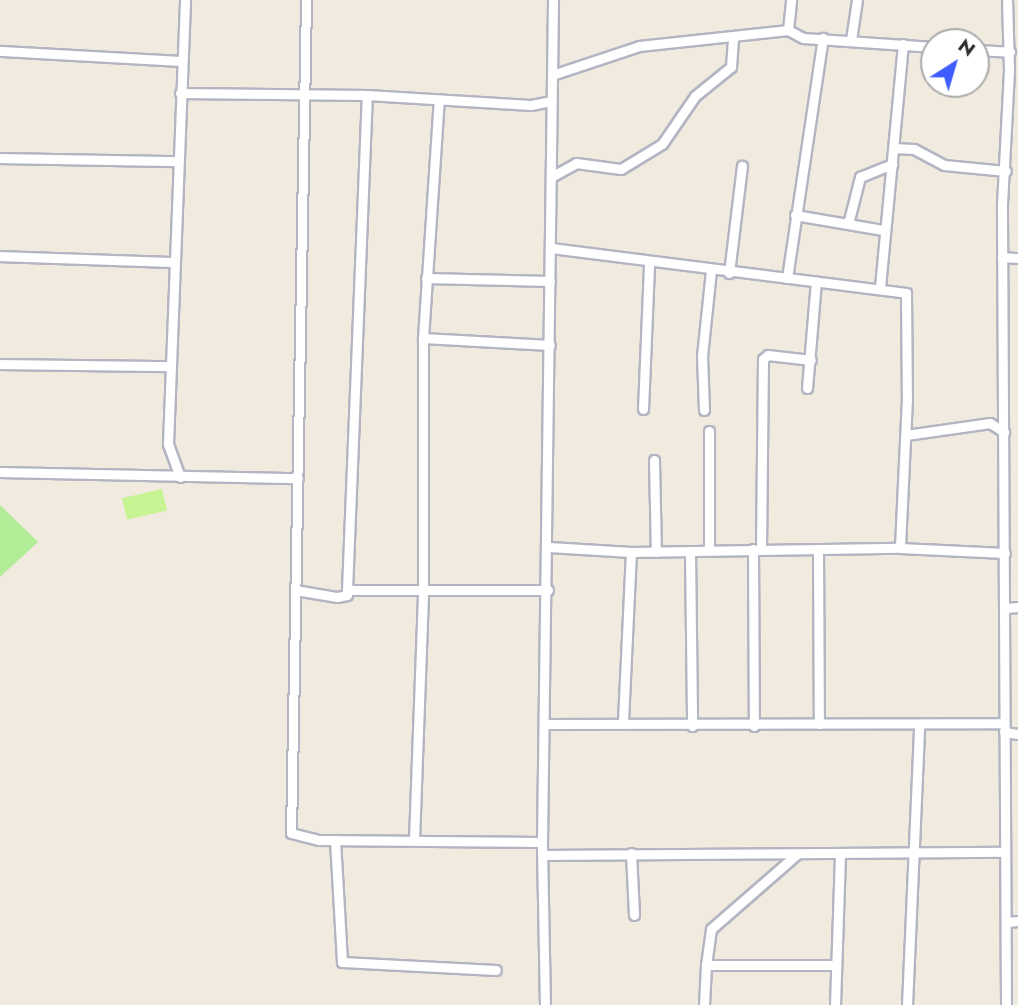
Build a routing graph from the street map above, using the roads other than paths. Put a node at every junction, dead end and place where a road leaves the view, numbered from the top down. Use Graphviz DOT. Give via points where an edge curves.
graph roads {
  1 [pos="185,0"];
  2 [pos="306,0"];
  3 [pos="553,0"];
  4 [pos="791,0"];
  5 [pos="857,0"];
  6 [pos="1007,0"];
  7 [pos="1013,15"];
  8 [pos="788,30"];
  9 [pos="823,38"];
  10 [pos="733,39"];
  11 [pos="850,40"];
  12 [pos="903,44"];
  13 [pos="920,46"];
  14 [pos="0,51"];
  15 [pos="990,51"];
  16 [pos="1010,52"];
  17 [pos="181,61"];
  18 [pos="1013,74"];
  19 [pos="552,75"];
  20 [pos="180,93"];
  21 [pos="304,94"];
  22 [pos="367,95"];
  23 [pos="439,100"];
  24 [pos="551,101"];
  25 [pos="894,148"];
  26 [pos="0,158"];
  27 [pos="176,161"];
  28 [pos="892,164"];
  29 [pos="742,166"];
  30 [pos="1006,171"];
  31 [pos="551,177"];
  32 [pos="795,215"];
  33 [pos="848,224"];
  34 [pos="883,230"];
  35 [pos="551,248"];
  36 [pos="0,256"];
  37 [pos="1002,257"];
  38 [pos="1018,258"];
  39 [pos="174,262"];
  40 [pos="649,264"];
  41 [pos="711,271"];
  42 [pos="729,273"];
  43 [pos="426,278"];
  44 [pos="788,278"];
  45 [pos="550,281"];
  46 [pos="816,281"];
  47 [pos="880,287"];
  48 [pos="423,338"];
  49 [pos="550,345"];
  50 [pos="811,360"];
  51 [pos="0,364"];
  52 [pos="171,366"];
  53 [pos="807,388"];
  54 [pos="643,409"];
  55 [pos="704,410"];
  56 [pos="709,431"];
  57 [pos="1004,432"];
  58 [pos="906,435"];
  59 [pos="654,460"];
  60 [pos="0,472"];
  61 [pos="180,477"];
  62 [pos="298,478"];
  63 [pos="549,547"];
  64 [pos="900,548"];
  65 [pos="757,549"];
  66 [pos="818,549"];
  67 [pos="709,550"];
  68 [pos="690,551"];
  69 [pos="631,552"];
  70 [pos="656,552"];
  71 [pos="1004,553"];
  72 [pos="295,590"];
  73 [pos="347,590"];
  74 [pos="548,590"];
  75 [pos="423,593"];
  76 [pos="1018,607"];
  77 [pos="1005,608"];
  78 [pos="623,721"];
  79 [pos="544,724"];
  80 [pos="819,724"];
  81 [pos="692,726"];
  82 [pos="754,726"];
  83 [pos="919,727"];
  84 [pos="1004,728"];
  85 [pos="1018,734"];
  86 [pos="335,840"];
  87 [pos="414,840"];
  88 [pos="542,842"];
  89 [pos="915,851"];
  90 [pos="1004,852"];
  91 [pos="631,853"];
  92 [pos="797,854"];
  93 [pos="544,855"];
  94 [pos="840,855"];
  95 [pos="634,915"];
  96 [pos="1018,921"];
  97 [pos="1007,922"];
  98 [pos="706,965"];
  99 [pos="836,965"];
  100 [pos="496,970"];
  101 [pos="545,1005"];
  102 [pos="704,1005"];
  103 [pos="835,1005"];
  104 [pos="907,1005"];
  105 [pos="1006,1005"];
  1 -- 17 [label="street"];
  2 -- 21 [label="street"];
  3 -- 19 [label="street"];
  4 -- 8 [label="street"];
  5 -- 11 [label="street"];
  6 -- 7 [label="street"];
  7 -- 16 [label="street"];
  8 -- 9 [label="street" via="803,38"];
  8 -- 10 [label="street"];
  9 -- 11 [label="street"];
  9 -- 32 [label="street"];
  10 -- 19 [label="street" via="639,46"];
  10 -- 31 [label="street" via="731,67 695,96 662,144 621,169 576,163"];
  11 -- 12 [label="street"];
  12 -- 13 [label="street"];
  12 -- 25 [label="street"];
  14 -- 17 [label="street"];
  15 -- 16 [label="street"];
  16 -- 18 [label="street"];
  17 -- 20 [label="street"];
  18 -- 30 [label="street"];
  19 -- 24 [label="street"];
  20 -- 21 [label="street"];
  20 -- 27 [label="street"];
  21 -- 22 [label="street"];
  21 -- 62 [label="street"];
  22 -- 23 [label="street"];
  22 -- 73 [label="street"];
  23 -- 24 [label="street" via="531,105"];
  23 -- 43 [label="street"];
  24 -- 31 [label="street"];
  25 -- 28 [label="street"];
  25 -- 30 [label="street" via="914,149 944,165"];
  26 -- 27 [label="street"];
  27 -- 39 [label="street"];
  28 -- 33 [label="street" via="860,177"];
  28 -- 34 [label="street"];
  29 -- 42 [label="street"];
  30 -- 37 [label="street"];
  31 -- 35 [label="street"];
  32 -- 33 [label="street"];
  32 -- 44 [label="street"];
  33 -- 34 [label="street"];
  34 -- 47 [label="street"];
  35 -- 40 [label="street"];
  35 -- 45 [label="street"];
  36 -- 39 [label="street"];
  37 -- 38 [label="street"];
  37 -- 57 [label="street"];
  39 -- 52 [label="street"];
  40 -- 41 [label="street"];
  40 -- 54 [label="street"];
  41 -- 42 [label="street"];
  41 -- 55 [label="street" via="702,356"];
  42 -- 44 [label="street"];
  43 -- 45 [label="street"];
  43 -- 48 [label="street"];
  44 -- 46 [label="street"];
  45 -- 49 [label="street"];
  46 -- 47 [label="street"];
  46 -- 50 [label="street"];
  47 -- 58 [label="street" via="908,295"];
  48 -- 49 [label="street"];
  48 -- 75 [label="street"];
  49 -- 63 [label="street"];
  50 -- 53 [label="street"];
  50 -- 65 [label="street" via="768,355 763,359"];
  51 -- 52 [label="street"];
  52 -- 61 [label="street" via="168,444"];
  56 -- 67 [label="street"];
  57 -- 58 [label="street" via="990,423"];
  57 -- 71 [label="street"];
  58 -- 64 [label="street"];
  59 -- 70 [label="street"];
  60 -- 61 [label="street"];
  61 -- 62 [label="street"];
  62 -- 72 [label="street"];
  63 -- 69 [label="street"];
  63 -- 74 [label="street"];
  64 -- 66 [label="street"];
  64 -- 71 [label="street"];
  65 -- 66 [label="street"];
  65 -- 67 [label="street"];
  65 -- 82 [label="street"];
  66 -- 80 [label="street"];
  67 -- 68 [label="street"];
  68 -- 70 [label="street"];
  68 -- 81 [label="street"];
  69 -- 70 [label="street"];
  69 -- 78 [label="street"];
  71 -- 77 [label="street"];
  72 -- 73 [label="street" via="337,597 347,595"];
  72 -- 86 [label="street" via="290,831 295,837"];
  73 -- 75 [label="street"];
  74 -- 75 [label="street"];
  74 -- 79 [label="street"];
  75 -- 87 [label="street"];
  76 -- 77 [label="street"];
  77 -- 84 [label="street"];
  78 -- 79 [label="street"];
  78 -- 81 [label="street"];
  79 -- 88 [label="street"];
  80 -- 82 [label="street"];
  80 -- 83 [label="street"];
  81 -- 82 [label="street"];
  83 -- 84 [label="street"];
  83 -- 89 [label="street"];
  84 -- 85 [label="street"];
  84 -- 90 [label="street"];
  86 -- 87 [label="street"];
  86 -- 100 [label="street" via="340,958 345,965"];
  87 -- 88 [label="street"];
  88 -- 93 [label="street"];
  89 -- 90 [label="street"];
  89 -- 94 [label="street"];
  89 -- 104 [label="street"];
  90 -- 97 [label="street"];
  91 -- 92 [label="street"];
  91 -- 93 [label="street"];
  91 -- 95 [label="street"];
  92 -- 94 [label="street"];
  92 -- 98 [label="street" via="711,929"];
  93 -- 101 [label="street"];
  94 -- 99 [label="street"];
  96 -- 97 [label="street"];
  97 -- 105 [label="street"];
  98 -- 99 [label="street"];
  98 -- 102 [label="street"];
  99 -- 103 [label="street"];
}
